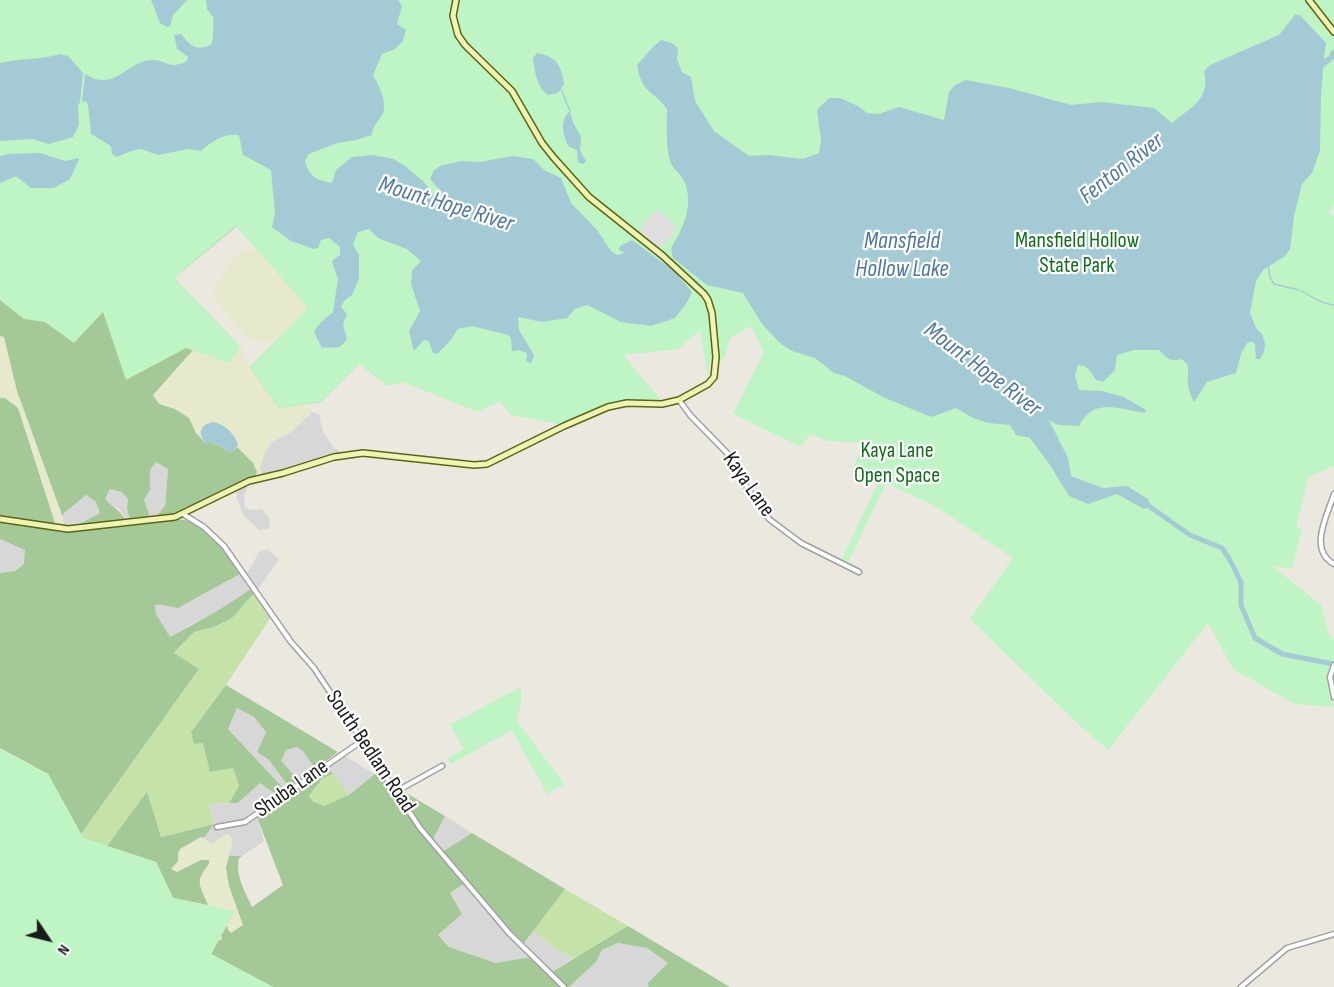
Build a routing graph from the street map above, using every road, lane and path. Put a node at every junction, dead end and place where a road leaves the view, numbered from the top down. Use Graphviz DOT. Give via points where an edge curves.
graph roads {
  1 [pos="456,0"];
  2 [pos="1309,0"];
  3 [pos="1334,32"];
  4 [pos="679,400"];
  5 [pos="1334,494"];
  6 [pos="183,514"];
  7 [pos="0,519"];
  8 [pos="1334,564"];
  9 [pos="859,572"];
  10 [pos="1334,665"];
  11 [pos="1334,697"];
  12 [pos="363,740"];
  13 [pos="442,766"];
  14 [pos="397,791"];
  15 [pos="217,827"];
  16 [pos="1334,934"];
  17 [pos="564,987"];
  18 [pos="1241,987"];
  1 -- 4 [label="street" via="453,16 458,35 512,91 554,158 589,197 663,256 708,300 714,377"];
  2 -- 3 [label="street"];
  4 -- 6 [label="street" via="608,407 488,464 363,453 334,457 249,481"];
  4 -- 9 [label="street, Kaya Lane" via="728,454 769,519 801,543"];
  5 -- 8 [label="street" via="1320,544 1324,558"];
  6 -- 7 [label="street" via="68,529"];
  6 -- 12 [label="street, South Bedlam Road" via="224,546"];
  10 -- 11 [label="street" via="1330,681"];
  12 -- 14 [label="street, South Bedlam Road"];
  12 -- 15 [label="street, Shuba Lane" via="245,822"];
  13 -- 14 [label="street"];
  14 -- 17 [label="street, South Bedlam Road" via="435,847 509,933"];
  16 -- 18 [label="street" via="1287,948"];
}
